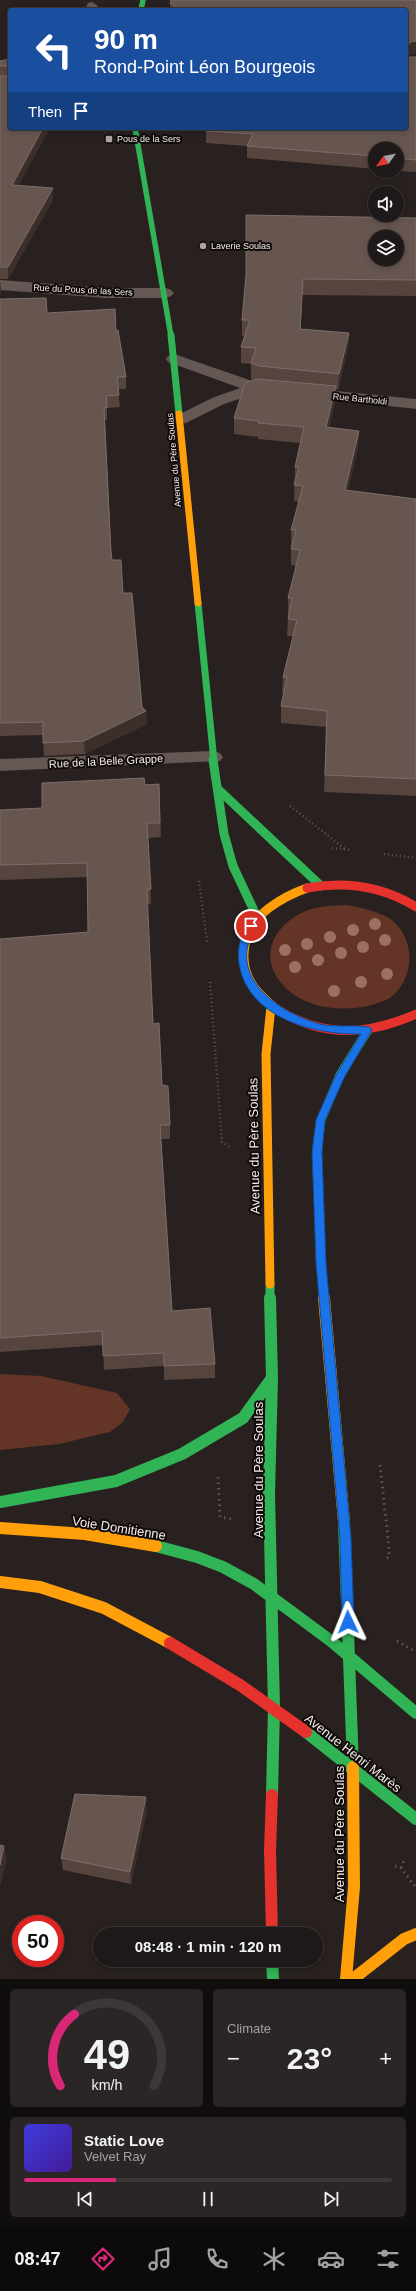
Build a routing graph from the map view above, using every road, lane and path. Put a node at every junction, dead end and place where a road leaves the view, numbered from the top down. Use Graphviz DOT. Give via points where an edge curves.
graph roads {
  1 [pos="135,130"];
  2 [pos="0,285"];
  3 [pos="166,293"];
  4 [pos="174,359"];
  5 [pos="256,388"];
  6 [pos="416,404"];
  7 [pos="180,420"];
  8 [pos="212,757"];
  9 [pos="0,765"];
  10 [pos="220,791"];
  11 [pos="321,886"];
  12 [pos="414,904"];
  13 [pos="204,907"];
  14 [pos="257,917"];
  15 [pos="207,946"];
  16 [pos="210,977"];
  17 [pos="271,1007"];
  18 [pos="416,1014"];
  19 [pos="368,1030"];
  20 [pos="267,1169"];
  21 [pos="272,1378"];
  22 [pos="380,1460"];
  23 [pos="0,1502"];
  24 [pos="0,1528"];
  25 [pos="346,1572"];
  26 [pos="0,1582"];
  27 [pos="272,1596"];
  28 [pos="348,1653"];
  29 [pos="274,1707"];
  30 [pos="416,1713"];
  31 [pos="353,1769"];
  32 [pos="416,1819"];
  33 [pos="400,1868"];
  34 [pos="416,1888"];
  35 [pos="272,1927"];
  36 [pos="416,1934"];
  37 [pos="272,1967"];
  38 [pos="273,1979"];
  39 [pos="346,1979"];
  40 [pos="353,1979"];
  1 -- 3 [label="main road, Avenue du Père Soulas"];
  2 -- 3 [label="street, Rue du Pous de las Sers"];
  3 -- 4 [label="main road, Avenue du Père Soulas"];
  4 -- 5 [label="street, Rue Bartholdi"];
  4 -- 7 [label="main road, Avenue du Père Soulas"];
  5 -- 6 [label="street, Rue Bartholdi"];
  5 -- 7 [label="street, Rue Bartholdi" via="218,401"];
  7 -- 8 [label="main road, Avenue du Père Soulas"];
  8 -- 9 [label="street, Rue de la Belle Grappe"];
  8 -- 10 [label="main road, Avenue du Père Soulas"];
  10 -- 11 [label="main road"];
  10 -- 14 [label="main road, Avenue du Père Soulas" via="224,834 235,870"];
  11 -- 12 [label="main road" via="344,884 368,887 391,893"];
  11 -- 14 [label="main road" via="284,896"];
  13 -- 15 [label="path"];
  14 -- 17 [label="main road" via="246,934 242,953 245,972 255,991"];
  16 -- 20 [label="path" via="222,1142"];
  17 -- 19 [label="main road" via="292,1019 316,1027 342,1031"];
  17 -- 20 [label="main road, Avenue du Père Soulas" via="266,1054"];
  18 -- 19 [label="main road" via="398,1023"];
  19 -- 25 [label="main road, Avenue du Père Soulas" via="340,1075 321,1120 317,1152 321,1263"];
  20 -- 21 [label="main road, Avenue du Père Soulas"];
  21 -- 23 [label="main road" via="243,1418 182,1454 116,1481"];
  21 -- 27 [label="main road, Avenue du Père Soulas" via="268,1494"];
  22 -- 25 [label="path" via="389,1557"];
  24 -- 27 [label="main road, Voie Domitienne" via="55,1531 171,1549 223,1567"];
  25 -- 28 [label="main road, Avenue du Père Soulas"];
  26 -- 29 [label="main road" via="40,1587 104,1608 196,1657"];
  27 -- 28 [label="main road, Voie Domitienne"];
  27 -- 29 [label="main road, Avenue du Père Soulas"];
  28 -- 30 [label="main road"];
  28 -- 31 [label="main road, Avenue du Père Soulas"];
  29 -- 31 [label="main road, Avenue Henri Marès"];
  29 -- 35 [label="main road, Avenue du Père Soulas" via="270,1850"];
  31 -- 32 [label="main road, Avenue Henri Marès"];
  31 -- 39 [label="main road, Avenue du Père Soulas" via="354,1887"];
  33 -- 34 [label="path"];
  36 -- 40 [label="main road" via="404,1939"];
  37 -- 38 [label="main road"];
}
